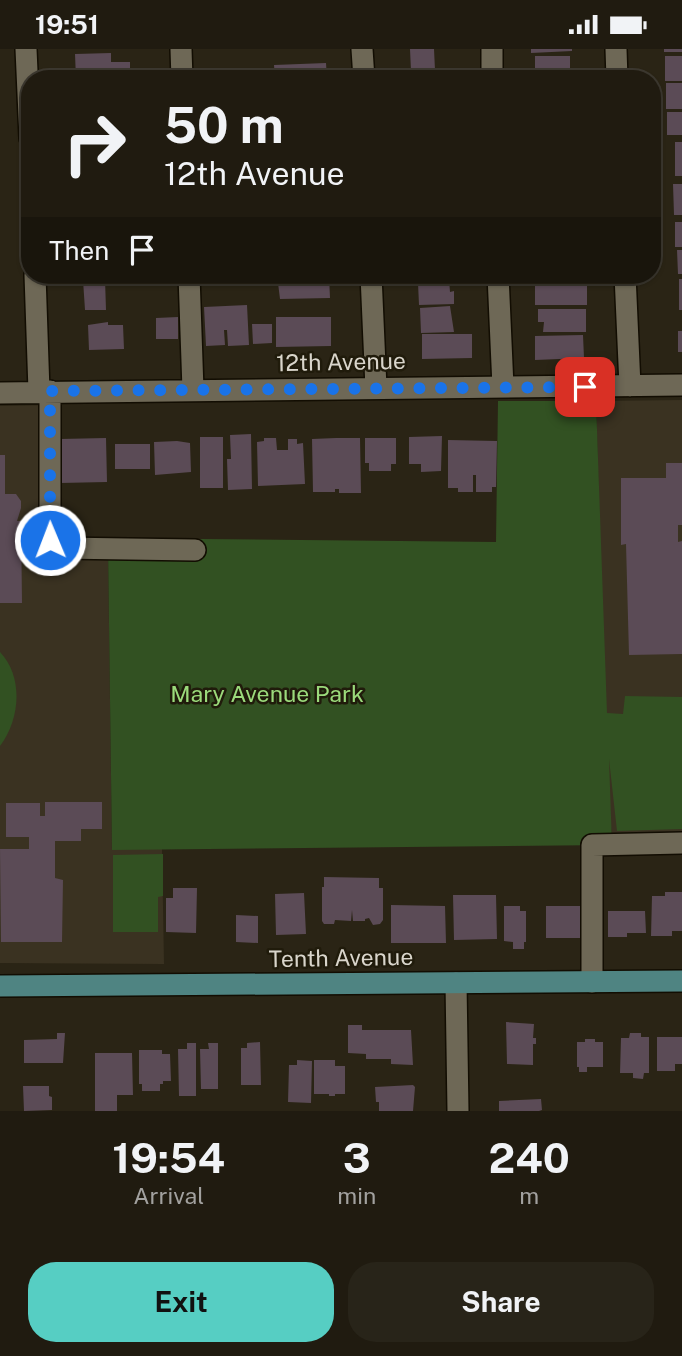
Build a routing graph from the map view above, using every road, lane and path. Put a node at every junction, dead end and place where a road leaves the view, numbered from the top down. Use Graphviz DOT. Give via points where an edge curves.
graph roads {
  1 [pos="26,49"];
  2 [pos="181,49"];
  3 [pos="362,49"];
  4 [pos="492,49"];
  5 [pos="616,49"];
  6 [pos="27,70"];
  7 [pos="182,70"];
  8 [pos="363,70"];
  9 [pos="492,70"];
  10 [pos="617,70"];
  11 [pos="36,284"];
  12 [pos="188,284"];
  13 [pos="372,284"];
  14 [pos="498,284"];
  15 [pos="625,284"];
  16 [pos="682,385"];
  17 [pos="630,386"];
  18 [pos="503,387"];
  19 [pos="376,388"];
  20 [pos="193,390"];
  21 [pos="45,391"];
  22 [pos="0,393"];
  23 [pos="195,549"];
  24 [pos="682,843"];
  25 [pos="682,981"];
  26 [pos="592,982"];
  27 [pos="456,983"];
  28 [pos="0,986"];
  29 [pos="457,1111"];
  1 -- 6 [label="street"];
  2 -- 7 [label="street"];
  3 -- 8 [label="street"];
  4 -- 9 [label="street"];
  5 -- 10 [label="street"];
  11 -- 21 [label="street"];
  12 -- 20 [label="street"];
  13 -- 19 [label="street"];
  14 -- 18 [label="street"];
  15 -- 17 [label="street"];
  16 -- 17 [label="street, 12th Avenue"];
  17 -- 18 [label="street, 12th Avenue"];
  18 -- 19 [label="street, 12th Avenue"];
  19 -- 20 [label="street, 12th Avenue"];
  20 -- 21 [label="street, 12th Avenue"];
  21 -- 22 [label="street, 12th Avenue"];
  21 -- 23 [label="street" via="50,540 62,548"];
  24 -- 26 [label="street" via="592,845"];
  25 -- 26 [label="main road, Tenth Avenue"];
  26 -- 27 [label="main road, Tenth Avenue"];
  27 -- 28 [label="main road, Tenth Avenue"];
  27 -- 29 [label="street"];
}
